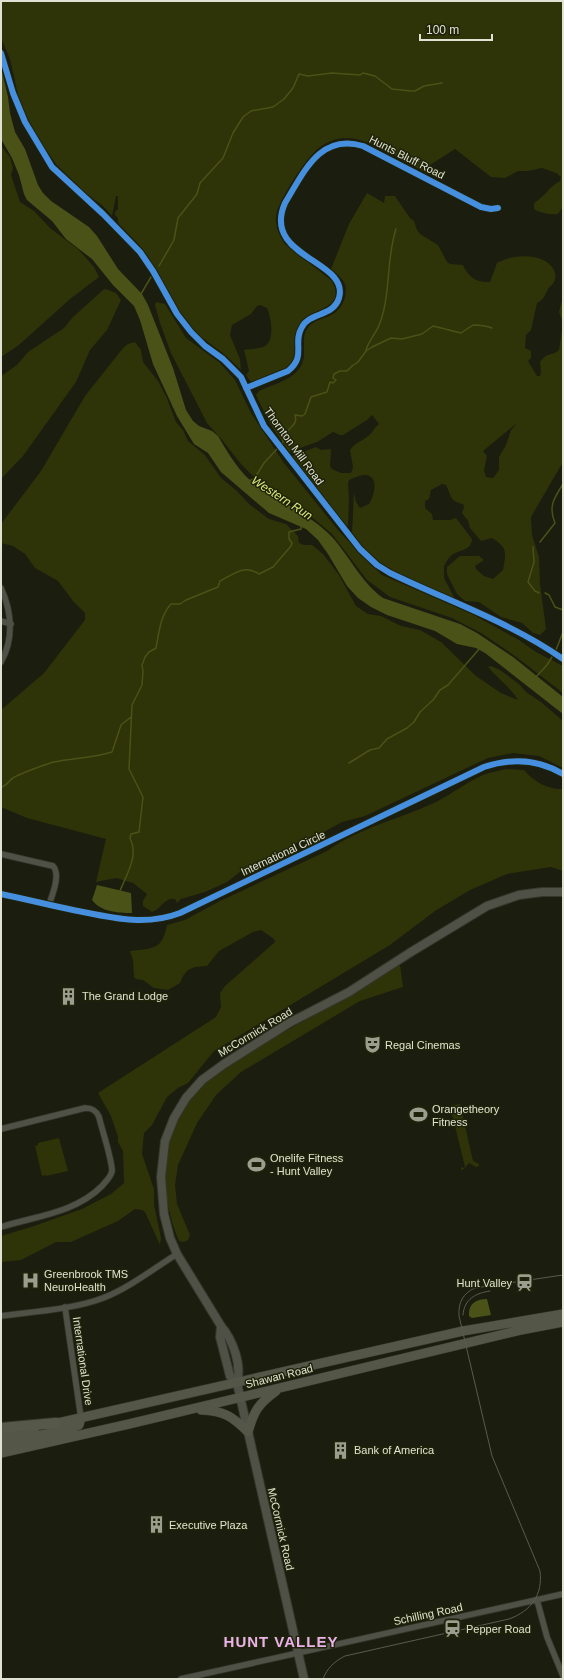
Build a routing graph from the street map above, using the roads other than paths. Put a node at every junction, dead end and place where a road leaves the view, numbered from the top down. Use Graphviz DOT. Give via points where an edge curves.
graph roads {
  1 [pos="1,53"];
  2 [pos="498,208"];
  3 [pos="246,388"];
  4 [pos="1,588"];
  5 [pos="1,621"];
  6 [pos="11,624"];
  7 [pos="563,659"];
  8 [pos="1,662"];
  9 [pos="563,774"];
  10 [pos="1,854"];
  11 [pos="563,892"];
  12 [pos="1,894"];
  13 [pos="49,905"];
  14 [pos="1,1129"];
  15 [pos="1,1227"];
  16 [pos="177,1254"];
  17 [pos="65,1307"];
  18 [pos="563,1314"];
  19 [pos="1,1316"];
  20 [pos="544,1321"];
  21 [pos="563,1322"];
  22 [pos="237,1383"];
  23 [pos="280,1388"];
  24 [pos="240,1398"];
  25 [pos="192,1409"];
  26 [pos="81,1418"];
  27 [pos="56,1423"];
  28 [pos="1,1428"];
  29 [pos="248,1432"];
  30 [pos="1,1435"];
  31 [pos="1,1444"];
  32 [pos="1,1453"];
  33 [pos="563,1594"];
  34 [pos="537,1600"];
  35 [pos="298,1653"];
  36 [pos="563,1676"];
  37 [pos="180,1679"];
  38 [pos="304,1679"];
  1 -- 3 [label="street, Thornton Mill Road" via="24,122 52,167 140,252 186,326 205,346 234,368"];
  2 -- 3 [label="street, Hunts Bluff Road" via="481,207 363,146 342,144 321,152 310,163 285,202 280,222 283,233 292,246 334,277 339,287 339,298 328,312 307,321 302,326 298,337 298,359 293,367"];
  3 -- 7 [label="street, Thornton Mill Road" via="272,437 350,538 373,562 410,583 492,618"];
  4 -- 6 [label="street"];
  5 -- 6 [label="street"];
  6 -- 8 [label="street"];
  9 -- 13 [label="street, International Circle" via="542,764 519,760 484,767 170,916 125,920"];
  10 -- 13 [label="street" via="53,866 56,878"];
  11 -- 16 [label="main road, McCormick Road" via="519,895 487,906 349,992 272,1033 202,1080 186,1098 174,1118 162,1154 163,1207"];
  12 -- 13 [label="street, International Circle"];
  14 -- 15 [label="street" via="85,1108 92,1109 99,1117 112,1168 109,1179 90,1197 63,1210"];
  16 -- 17 [label="street" via="108,1296"];
  16 -- 22 [label="main road, McCormick Road" via="221,1326 220,1338 230,1376"];
  17 -- 19 [label="street"];
  17 -- 26 [label="street, International Drive"];
  18 -- 20 [label="main road, Shawan Road"];
  20 -- 21 [label="main road, Shawan Road"];
  20 -- 22 [label="main road, Shawan Road" via="463,1331"];
  20 -- 23 [label="main road, Shawan Road"];
  22 -- 24 [label="main road, McCormick Road"];
  22 -- 26 [label="main road, Shawan Road"];
  23 -- 24 [label="main road, Shawan Road"];
  23 -- 29 [label="main road" via="258,1406"];
  24 -- 25 [label="main road, Shawan Road"];
  24 -- 29 [label="main road, McCormick Road"];
  25 -- 29 [label="main road" via="228,1415"];
  25 -- 32 [label="main road, Shawan Road"];
  26 -- 27 [label="main road, Shawan Road"];
  26 -- 31 [label="main road" via="80,1425 72,1428"];
  27 -- 28 [label="highway"];
  27 -- 30 [label="main road, Shawan Road"];
  29 -- 35 [label="main road, McCormick Road"];
  33 -- 34 [label="street, Schilling Road"];
  34 -- 35 [label="street, Schilling Road"];
  34 -- 36 [label="street" via="547,1637"];
  35 -- 37 [label="street, Schilling Road"];
  35 -- 38 [label="main road, McCormick Road"];
}
